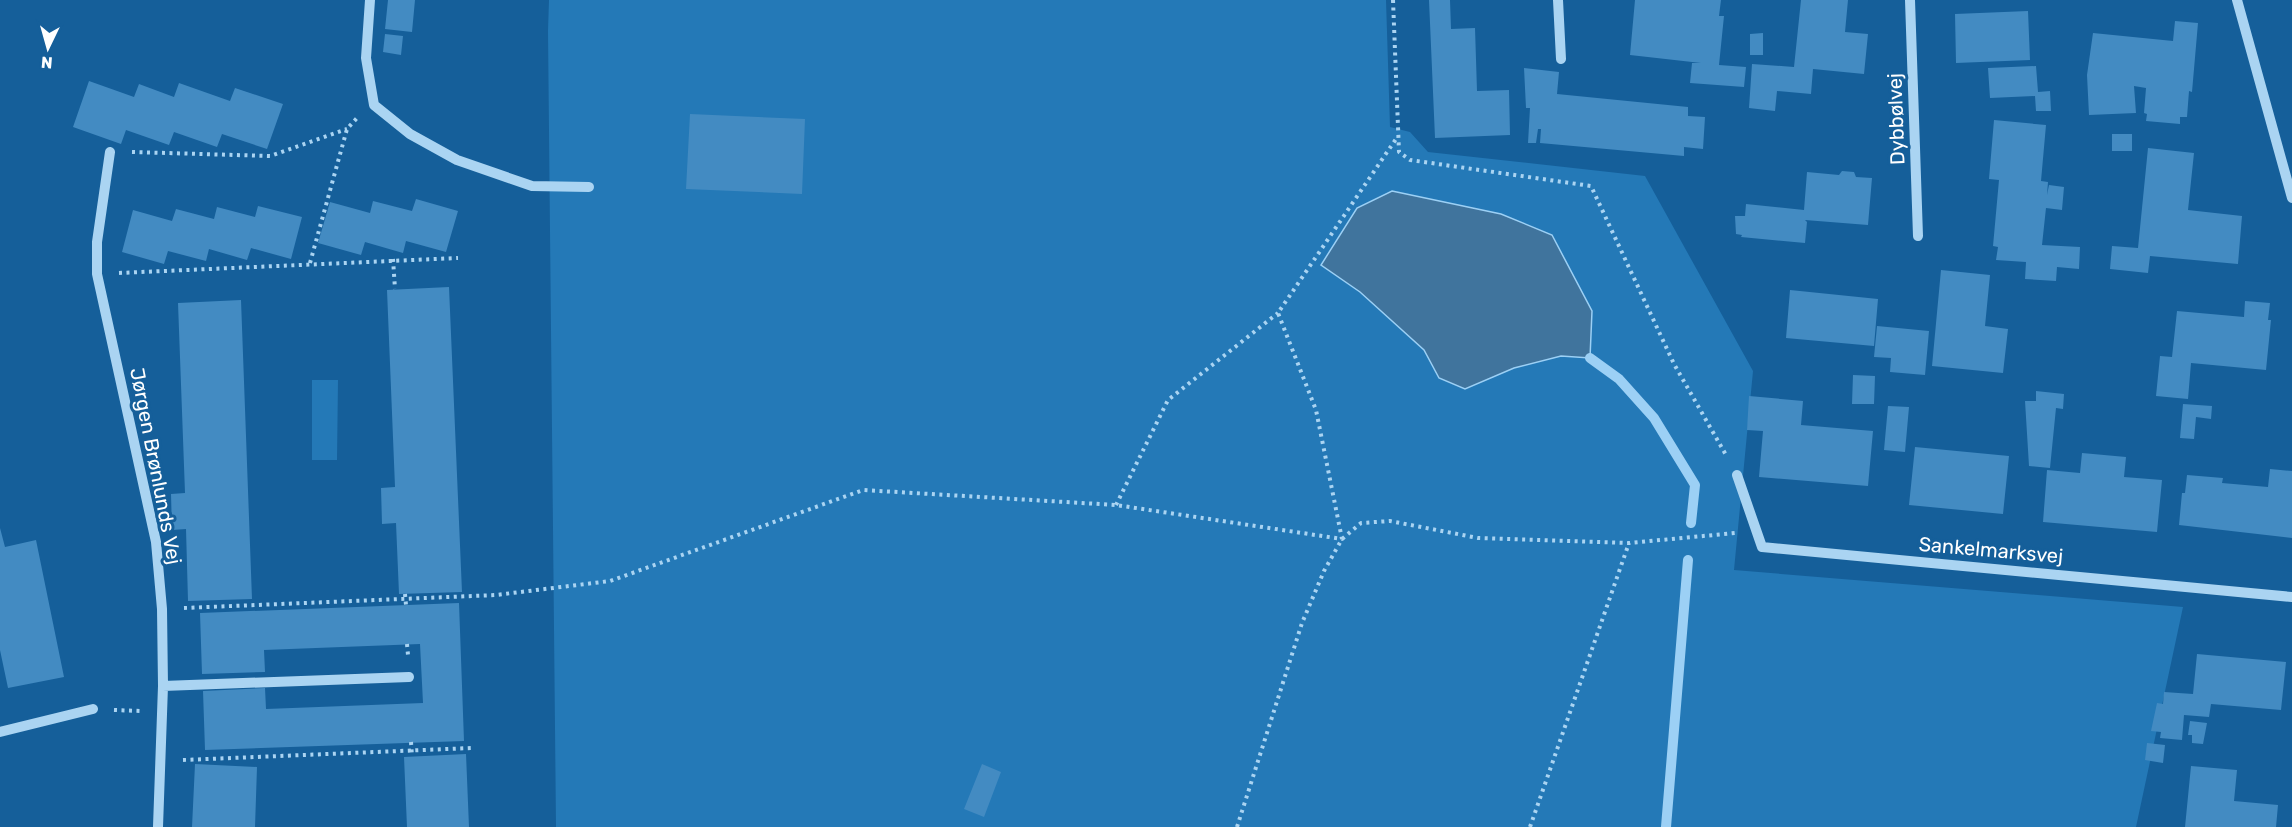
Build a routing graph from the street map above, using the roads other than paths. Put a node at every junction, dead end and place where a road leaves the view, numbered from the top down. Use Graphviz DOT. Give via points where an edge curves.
graph roads {
  1 [pos="370,0"];
  2 [pos="1558,0"];
  3 [pos="1910,0"];
  4 [pos="2237,0"];
  5 [pos="1561,59"];
  6 [pos="110,152"];
  7 [pos="589,187"];
  8 [pos="2292,198"];
  9 [pos="1918,236"];
  10 [pos="1737,476"];
  11 [pos="2292,597"];
  12 [pos="409,677"];
  13 [pos="163,686"];
  14 [pos="93,709"];
  15 [pos="0,732"];
  16 [pos="159,827"];
  1 -- 7 [label="street" via="366,58 375,105 410,134 457,160 532,186"];
  2 -- 5 [label="street"];
  3 -- 9 [label="street, Dybbølvej"];
  4 -- 8 [label="street"];
  6 -- 13 [label="street, Jørgen Brønlunds Vej" via="97,242 97,274 152,521 162,609"];
  10 -- 11 [label="street, Sankelmarksvej" via="1762,547"];
  12 -- 13 [label="street"];
  13 -- 16 [label="street, Jørgen Brønlunds Vej"];
  14 -- 15 [label="street"];
}
